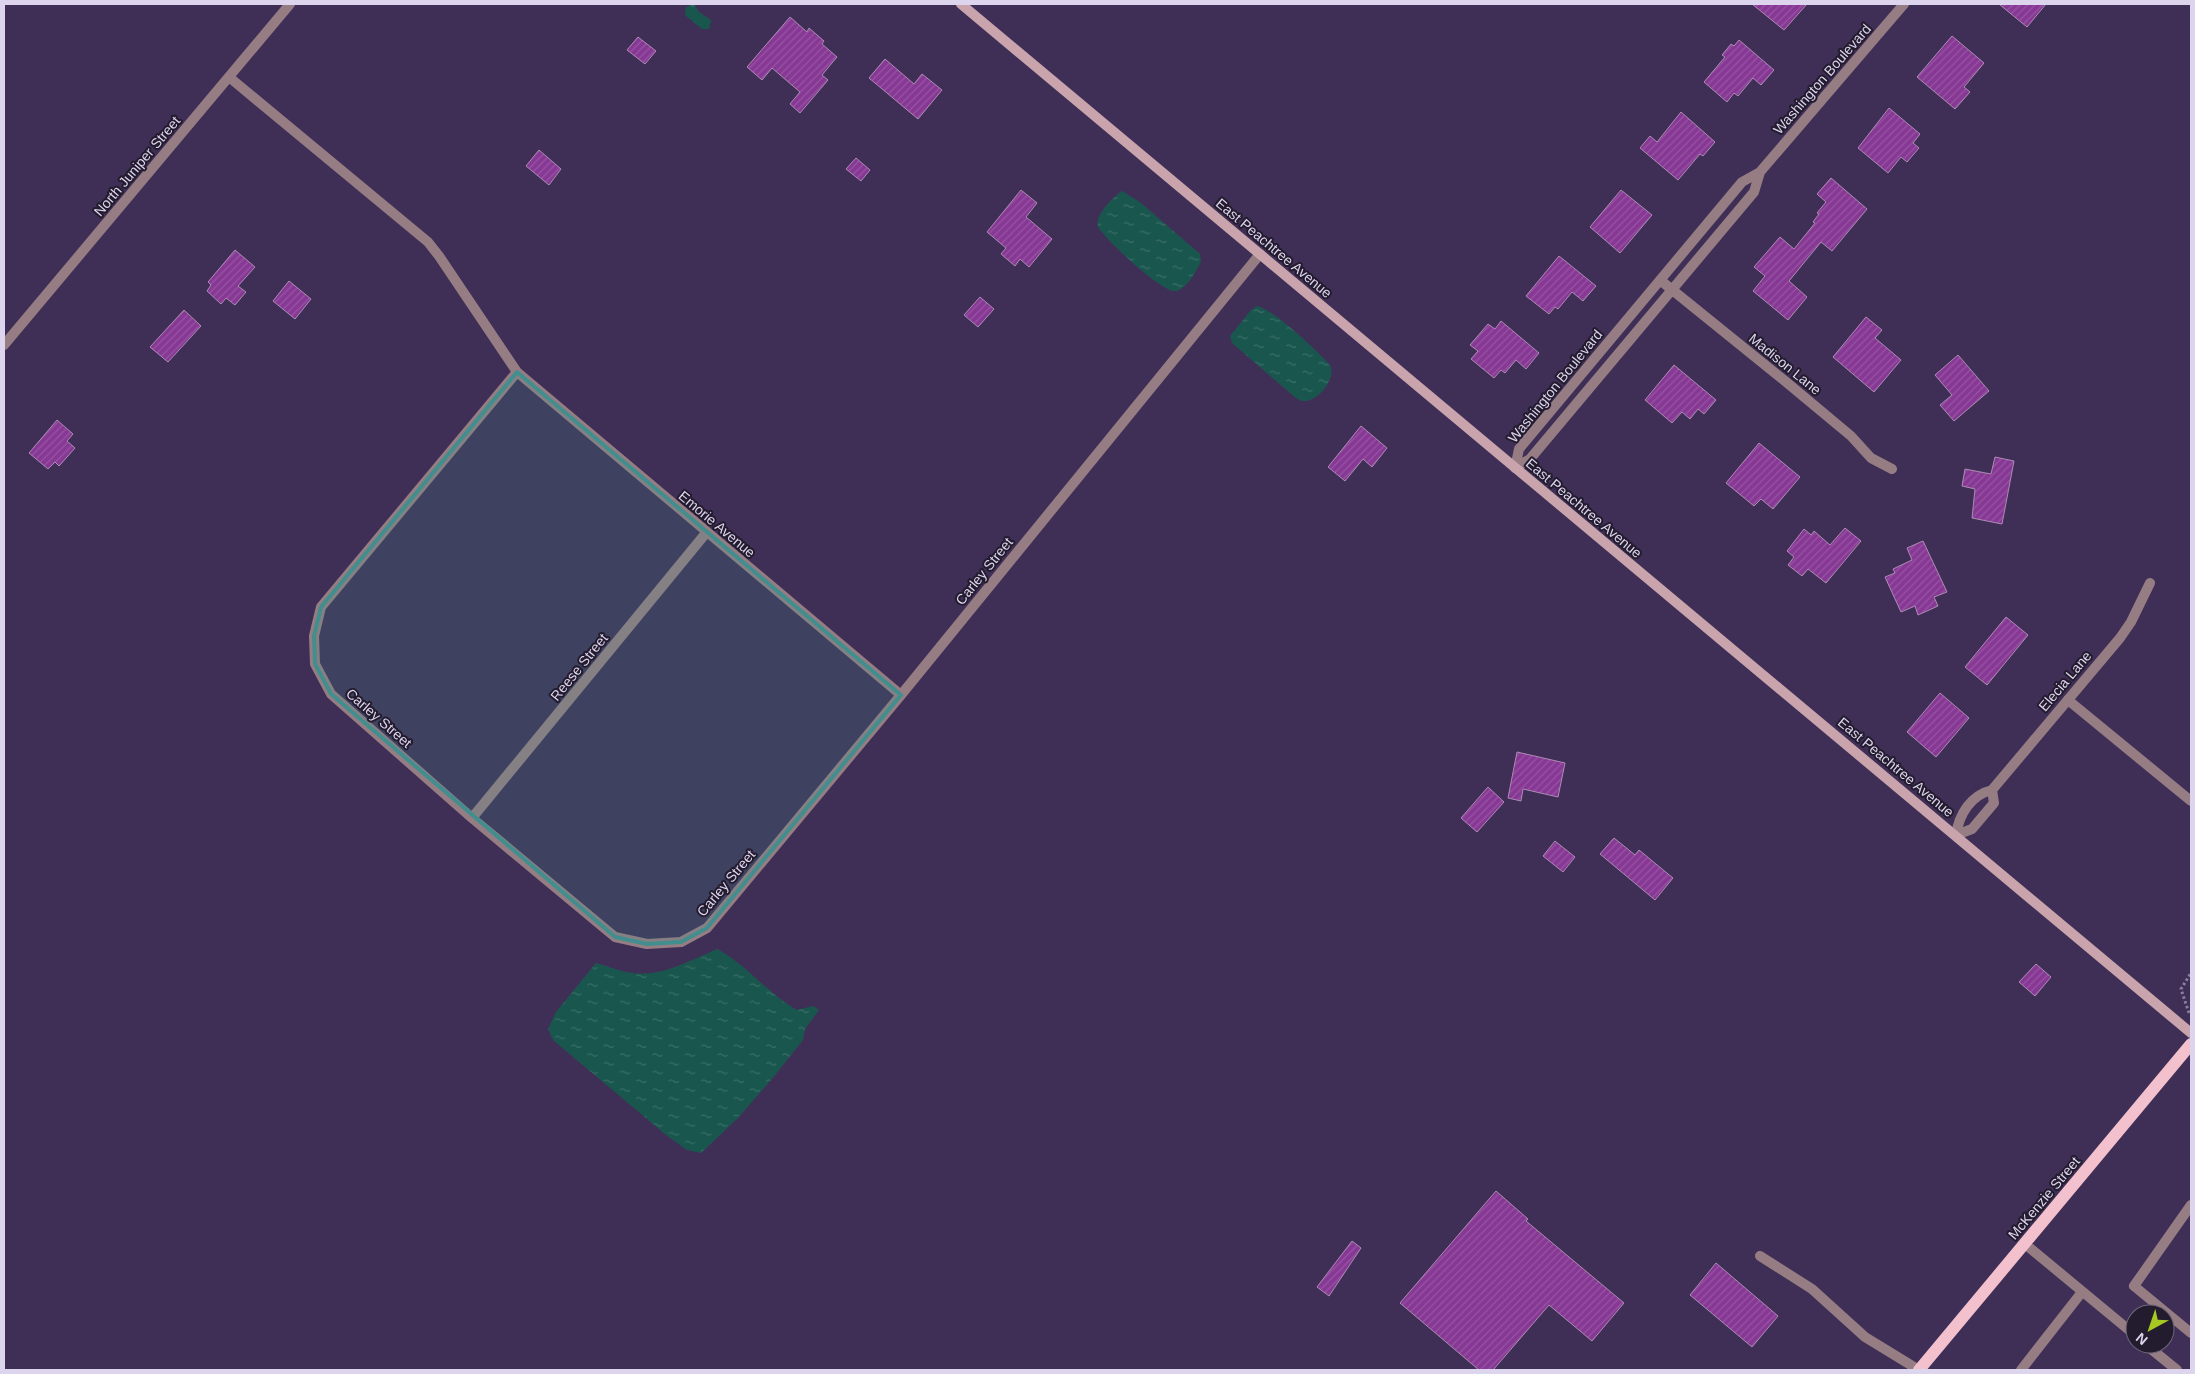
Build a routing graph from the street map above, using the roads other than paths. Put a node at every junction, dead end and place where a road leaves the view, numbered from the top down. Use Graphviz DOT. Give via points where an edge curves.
graph roads {
  1 [pos="290,4"];
  2 [pos="961,4"];
  3 [pos="1904,4"];
  4 [pos="229,77"];
  5 [pos="1760,172"];
  6 [pos="1260,254"];
  7 [pos="1660,280"];
  8 [pos="1672,291"];
  9 [pos="4,344"];
  10 [pos="517,372"];
  11 [pos="1515,468"];
  12 [pos="1892,469"];
  13 [pos="706,533"];
  14 [pos="2150,583"];
  15 [pos="901,696"];
  16 [pos="2068,700"];
  17 [pos="1992,790"];
  18 [pos="2191,801"];
  19 [pos="472,818"];
  20 [pos="1956,835"];
  21 [pos="2191,1033"];
  22 [pos="2191,1044"];
  23 [pos="2191,1205"];
  24 [pos="2025,1244"];
  25 [pos="1760,1256"];
  26 [pos="2082,1292"];
  27 [pos="2152,1304"];
  28 [pos="2175,1322"];
  29 [pos="2125,1327"];
  30 [pos="2191,1333"];
  31 [pos="2157,1354"];
  32 [pos="1919,1370"];
  33 [pos="2021,1370"];
  34 [pos="2177,1370"];
  1 -- 4 [label="street, North Juniper Street"];
  2 -- 6 [label="street, East Peachtree Avenue"];
  3 -- 5 [label="street, Washington Boulevard"];
  4 -- 9 [label="street, North Juniper Street"];
  4 -- 10 [label="street, Emorie Avenue" via="428,242"];
  5 -- 7 [label="street, Washington Boulevard" via="1742,182"];
  5 -- 8 [label="street, Washington Boulevard" via="1754,192"];
  6 -- 11 [label="street, East Peachtree Avenue"];
  6 -- 15 [label="street, Carley Street"];
  7 -- 8 [label="street, Madison Lane"];
  7 -- 11 [label="street, Washington Boulevard" via="1519,449"];
  8 -- 11 [label="street, Washington Boulevard" via="1530,459"];
  8 -- 12 [label="street, Madison Lane" via="1851,436 1871,458"];
  10 -- 13 [label="street, Emorie Avenue"];
  10 -- 19 [label="street, Carley Street" via="320,608 314,636 315,664 332,694"];
  11 -- 20 [label="street, East Peachtree Avenue"];
  13 -- 15 [label="street, Emorie Avenue"];
  13 -- 19 [label="street, Reese Street"];
  14 -- 16 [label="street, Elecia Lane" via="2120,638"];
  15 -- 19 [label="street, Carley Street" via="707,928 681,942 648,944 615,937"];
  16 -- 17 [label="street, Elecia Lane"];
  16 -- 18 [label="street"];
  17 -- 20 [label="street, Elecia Lane" via="1979,793 1958,820"];
  17 -- 20 [label="street, Elecia Lane" via="1994,803 1972,829"];
  20 -- 21 [label="street, East Peachtree Avenue"];
  22 -- 24 [label="main road, McKenzie Street"];
  23 -- 27 [label="street" via="2134,1286"];
  24 -- 26 [label="street"];
  24 -- 32 [label="main road, McKenzie Street"];
  25 -- 32 [label="street" via="1812,1289 1865,1337"];
  26 -- 29 [label="street"];
  26 -- 33 [label="street"];
  28 -- 30 [label="street"];
  31 -- 34 [label="street"];
}
